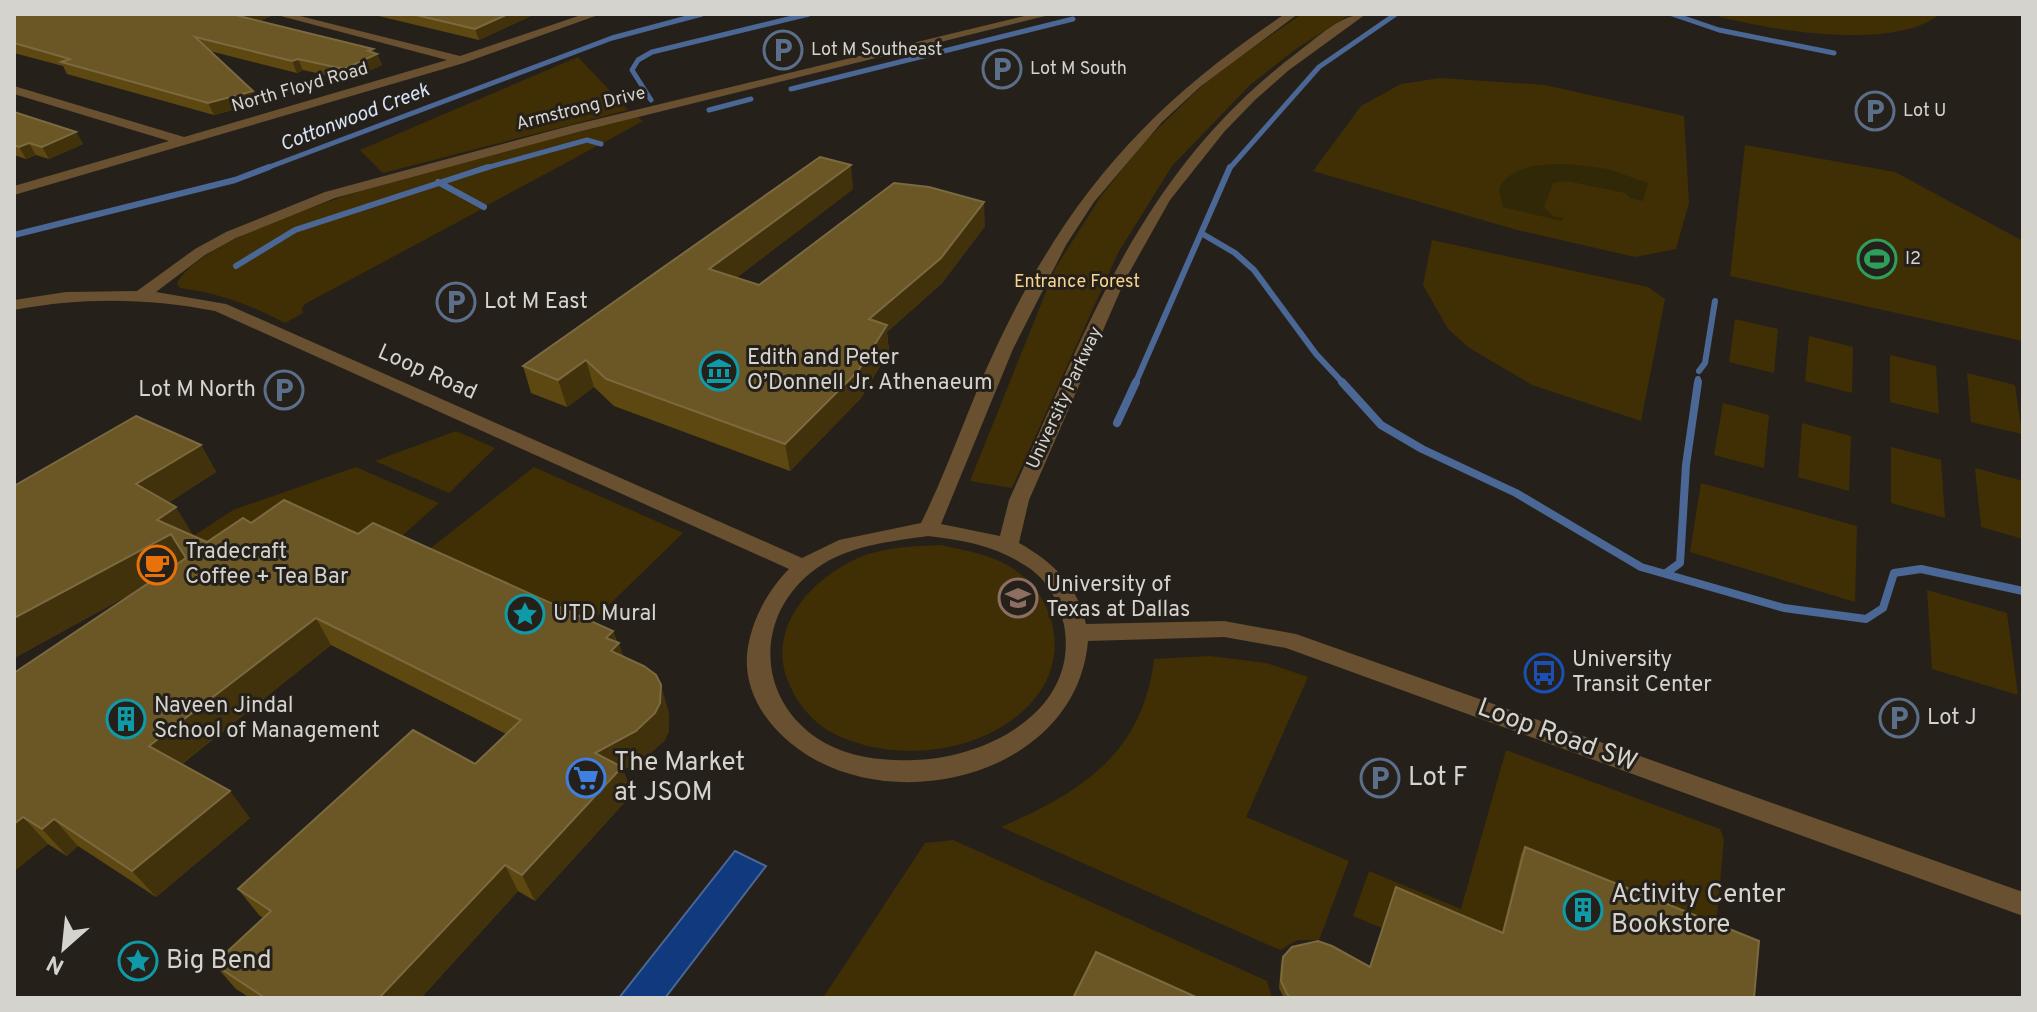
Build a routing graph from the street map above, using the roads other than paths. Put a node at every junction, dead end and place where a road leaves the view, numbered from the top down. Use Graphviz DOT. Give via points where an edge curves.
graph roads {
  1 [pos="279,14"];
  2 [pos="595,14"];
  3 [pos="1047,14"];
  4 [pos="1292,14"];
  5 [pos="1360,14"];
  6 [pos="460,60"];
  7 [pos="14,90"];
  8 [pos="183,141"];
  9 [pos="14,191"];
  10 [pos="144,293"];
  11 [pos="14,305"];
  12 [pos="928,529"];
  13 [pos="1008,546"];
  14 [pos="804,567"];
  15 [pos="1079,633"];
  16 [pos="2023,904"];
  1 -- 6 [label="street"];
  2 -- 6 [label="street, North Floyd Road"];
  3 -- 10 [label="street, Armstrong Drive" via="503,147 330,195 231,235"];
  4 -- 12 [label="street" via="1205,73 1121,156 1088,197 1004,350"];
  5 -- 13 [label="street, University Parkway" via="1270,77 1184,168 1117,280 1019,500"];
  6 -- 8 [label="street, North Floyd Road"];
  7 -- 8 [label="street"];
  8 -- 9 [label="street, North Floyd Road"];
  10 -- 11 [label="street, Loop Road"];
  10 -- 14 [label="street, Loop Road" via="232,312"];
  12 -- 13 [label="street"];
  12 -- 14 [label="street" via="877,535"];
  13 -- 15 [label="street" via="1042,568 1067,598"];
  14 -- 15 [label="street" via="771,608 757,652 766,698 800,738 833,757 873,769 916,772 971,763 1020,741 1056,709 1076,671"];
  15 -- 16 [label="street, Loop Road SW" via="1224,629 1288,640"];
}
